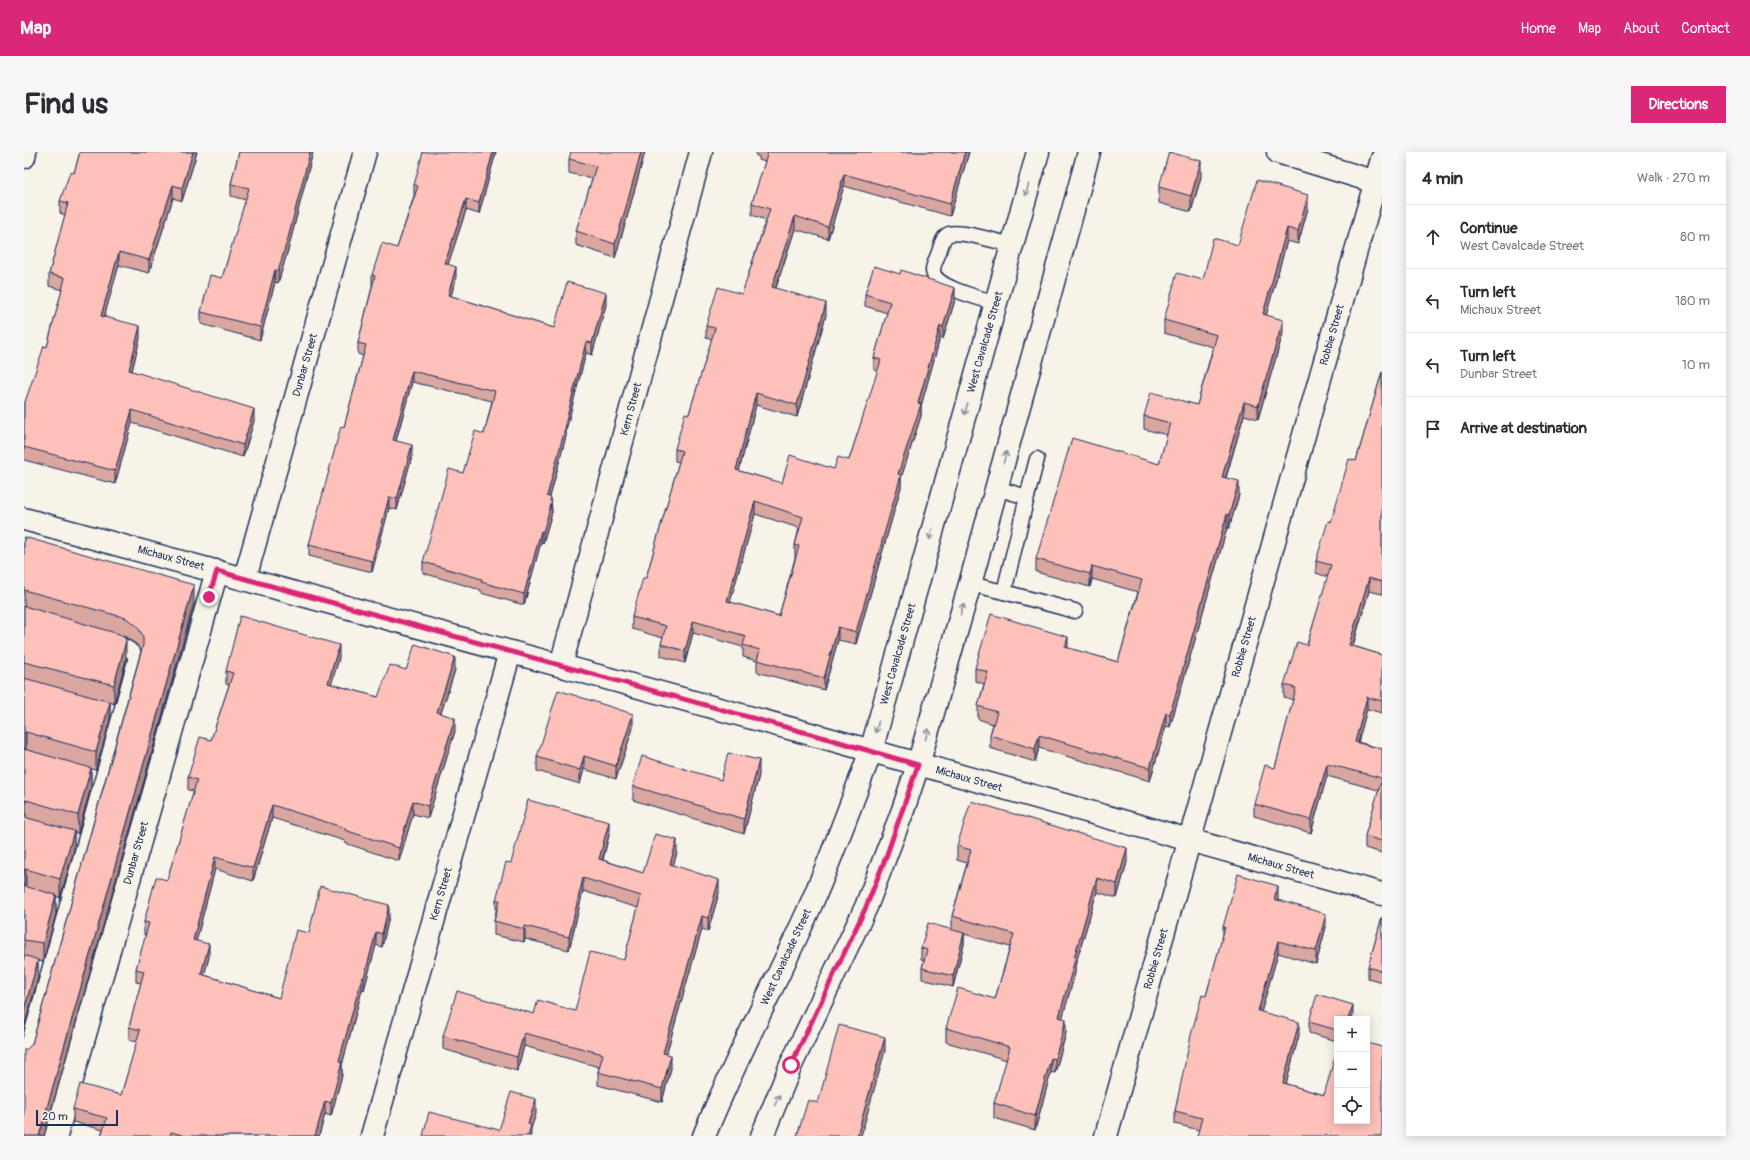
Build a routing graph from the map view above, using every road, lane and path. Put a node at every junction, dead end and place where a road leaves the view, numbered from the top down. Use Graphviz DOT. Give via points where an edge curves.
graph roads {
  1 [pos="25,152"];
  2 [pos="365,152"];
  3 [pos="702,152"];
  4 [pos="1038,152"];
  5 [pos="1089,152"];
  6 [pos="1278,152"];
  7 [pos="24,157"];
  8 [pos="1382,159"];
  9 [pos="1379,183"];
  10 [pos="1012,245"];
  11 [pos="996,303"];
  12 [pos="1037,459"];
  13 [pos="996,488"];
  14 [pos="1027,497"];
  15 [pos="24,519"];
  16 [pos="217,571"];
  17 [pos="245,578"];
  18 [pos="970,584"];
  19 [pos="1004,592"];
  20 [pos="1075,611"];
  21 [pos="92,636"];
  22 [pos="510,652"];
  23 [pos="561,665"];
  24 [pos="105,710"];
  25 [pos="120,714"];
  26 [pos="871,751"];
  27 [pos="918,765"];
  28 [pos="88,777"];
  29 [pos="102,781"];
  30 [pos="69,840"];
  31 [pos="1189,840"];
  32 [pos="84,844"];
  33 [pos="1382,894"];
  34 [pos="52,904"];
  35 [pos="66,908"];
  36 [pos="27,1035"];
  37 [pos="24,1060"];
  38 [pos="56,1136"];
  39 [pos="372,1136"];
  40 [pos="704,1136"];
  41 [pos="762,1136"];
  42 [pos="1106,1136"];
  1 -- 7 [label="street"];
  2 -- 17 [label="street, Dunbar Street"];
  3 -- 23 [label="street, Kern Street"];
  4 -- 10 [label="street, West Cavalcade Street, one-way"];
  13 -- 5 [label="street, one-way"];
  6 -- 9 [label="street"];
  8 -- 9 [label="street, Robbie Street"];
  9 -- 31 [label="street, Robbie Street"];
  10 -- 11 [label="street, West Cavalcade Street"];
  10 -- 11 [label="lane" via="961,234 948,234 943,238 933,270 934,276 944,284"];
  11 -- 26 [label="street, West Cavalcade Street, one-way"];
  12 -- 14 [label="lane"];
  13 -- 14 [label="lane"];
  13 -- 18 [label="street"];
  14 -- 19 [label="lane"];
  15 -- 16 [label="street, Michaux Street"];
  16 -- 17 [label="street, Michaux Street"];
  16 -- 38 [label="street, Dunbar Street"];
  17 -- 22 [label="street, Michaux Street"];
  18 -- 19 [label="lane"];
  27 -- 18 [label="street, one-way"];
  19 -- 20 [label="lane"];
  21 -- 25 [label="lane" via="123,645 135,655"];
  22 -- 23 [label="street, Michaux Street"];
  22 -- 39 [label="street, Kern Street"];
  23 -- 26 [label="street, Michaux Street"];
  24 -- 25 [label="lane"];
  25 -- 29 [label="lane"];
  26 -- 27 [label="street, Michaux Street"];
  26 -- 40 [label="street, West Cavalcade Street" via="837,845"];
  27 -- 31 [label="street, Michaux Street"];
  41 -- 27 [label="street, one-way" via="791,1065 866,907"];
  28 -- 29 [label="lane"];
  29 -- 32 [label="lane"];
  30 -- 32 [label="lane"];
  31 -- 33 [label="street, Michaux Street"];
  31 -- 42 [label="street, Robbie Street"];
  32 -- 35 [label="lane"];
  34 -- 35 [label="lane"];
  35 -- 36 [label="lane" via="42,971"];
  36 -- 37 [label="lane"];
}
